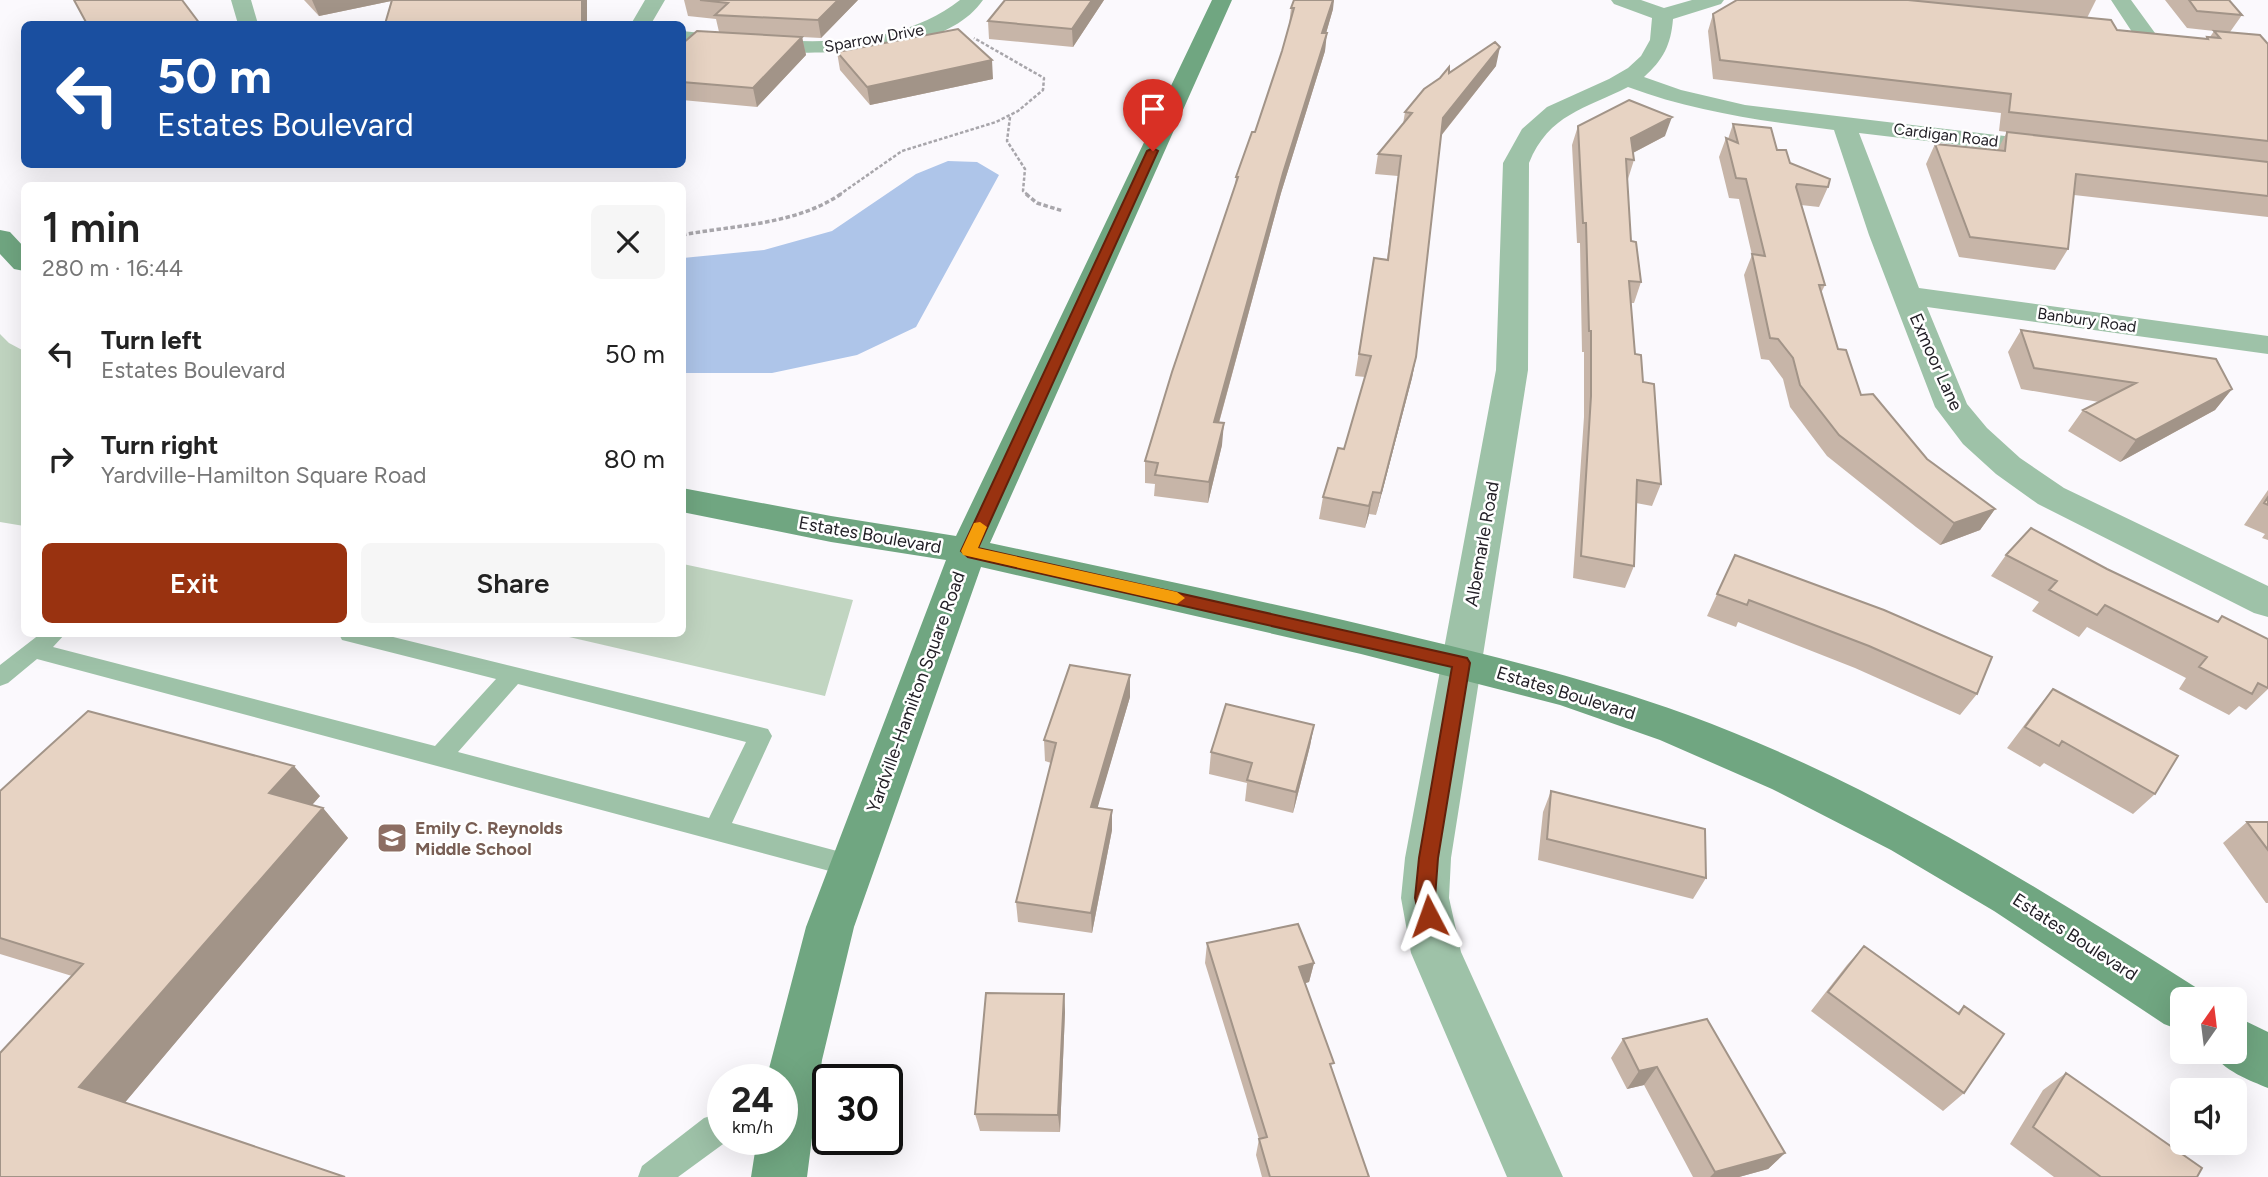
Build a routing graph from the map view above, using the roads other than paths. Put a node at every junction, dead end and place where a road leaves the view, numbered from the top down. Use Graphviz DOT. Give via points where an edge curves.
graph roads {
  1 [pos="241,0"];
  2 [pos="655,0"];
  3 [pos="973,0"];
  4 [pos="1222,0"];
  5 [pos="1621,0"];
  6 [pos="1714,0"];
  7 [pos="2121,0"];
  8 [pos="1663,15"];
  9 [pos="247,21"];
  10 [pos="643,21"];
  11 [pos="2117,31"];
  12 [pos="2144,33"];
  13 [pos="2169,36"];
  14 [pos="686,38"];
  15 [pos="1627,79"];
  16 [pos="1844,124"];
  17 [pos="2077,151"];
  18 [pos="0,238"];
  19 [pos="21,260"];
  20 [pos="1907,295"];
  21 [pos="2268,345"];
  22 [pos="686,501"];
  23 [pos="968,551"];
  24 [pos="2268,603"];
  25 [pos="50,637"];
  26 [pos="362,637"];
  27 [pos="33,650"];
  28 [pos="1461,663"];
  29 [pos="513,675"];
  30 [pos="0,677"];
  31 [pos="440,757"];
  32 [pos="716,830"];
  33 [pos="852,866"];
  34 [pos="2170,999"];
  35 [pos="2247,1049"];
  36 [pos="2268,1062"];
  37 [pos="795,1064"];
  38 [pos="707,1135"];
  39 [pos="781,1155"];
  40 [pos="653,1177"];
  41 [pos="779,1177"];
  42 [pos="1535,1177"];
  1 -- 9 [label="street"];
  2 -- 10 [label="street"];
  3 -- 14 [label="street, Sparrow Drive" via="935,27 865,43 809,48"];
  4 -- 23 [label="street, Yardville-Hamilton Square Road"];
  5 -- 8 [label="street"];
  6 -- 8 [label="street"];
  7 -- 12 [label="street"];
  8 -- 15 [label="street, Albemarle Road" via="1664,31 1655,55"];
  11 -- 12 [label="street"];
  12 -- 13 [label="street"];
  15 -- 16 [label="street, Cardigan Road" via="1710,105"];
  15 -- 28 [label="street, Albemarle Road" via="1560,110 1539,125 1524,143 1516,163 1512,370"];
  16 -- 17 [label="street, Cardigan Road"];
  16 -- 20 [label="street, Exmoor Lane"];
  18 -- 19 [label="street"];
  20 -- 21 [label="street, Banbury Road"];
  20 -- 24 [label="street, Exmoor Lane" via="1952,407 2008,466 2051,496"];
  22 -- 23 [label="street, Estates Boulevard"];
  23 -- 28 [label="street, Estates Boulevard"];
  23 -- 33 [label="street, Yardville-Hamilton Square Road"];
  25 -- 27 [label="lane"];
  26 -- 29 [label="lane"];
  27 -- 30 [label="lane"];
  27 -- 31 [label="lane"];
  28 -- 34 [label="street, Estates Boulevard" via="1565,690 1675,728 1788,776 1907,836 2011,896"];
  28 -- 42 [label="street, Albemarle Road" via="1425,898 1436,953"];
  29 -- 31 [label="lane"];
  29 -- 32 [label="lane" via="761,737"];
  31 -- 32 [label="lane"];
  32 -- 33 [label="lane"];
  33 -- 37 [label="street, Yardville-Hamilton Square Road" via="830,927"];
  35 -- 36 [label="street"];
  38 -- 40 [label="lane"];
  39 -- 41 [label="street, Yardville-Hamilton Square Road"];
}
